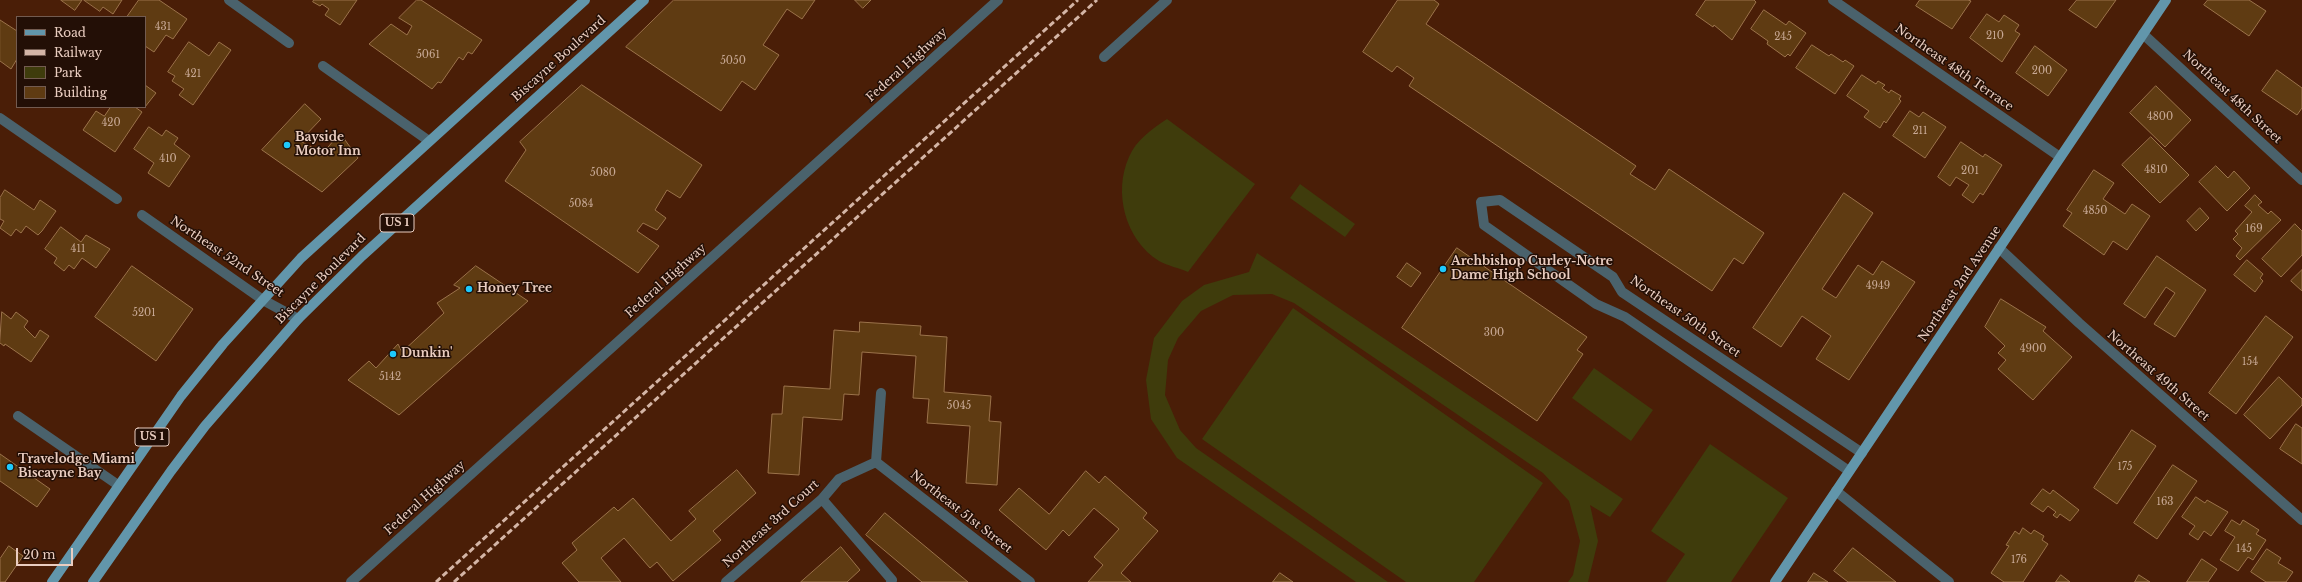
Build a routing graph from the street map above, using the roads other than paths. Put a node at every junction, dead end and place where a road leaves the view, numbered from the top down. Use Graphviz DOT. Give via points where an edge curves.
graph roads {
  1 [pos="229,0"];
  2 [pos="585,0"];
  3 [pos="644,0"];
  4 [pos="998,0"];
  5 [pos="1167,0"];
  6 [pos="1833,0"];
  7 [pos="2166,0"];
  8 [pos="2143,34"];
  9 [pos="290,43"];
  10 [pos="1104,57"];
  11 [pos="323,66"];
  12 [pos="0,118"];
  13 [pos="429,141"];
  14 [pos="2060,157"];
  15 [pos="2302,180"];
  16 [pos="117,199"];
  17 [pos="142,216"];
  18 [pos="1999,248"];
  19 [pos="264,300"];
  20 [pos="298,319"];
  21 [pos="881,393"];
  22 [pos="18,416"];
  23 [pos="1862,453"];
  24 [pos="876,462"];
  25 [pos="1849,471"];
  26 [pos="118,485"];
  27 [pos="1836,491"];
  28 [pos="822,499"];
  29 [pos="2302,520"];
  30 [pos="52,582"];
  31 [pos="92,582"];
  32 [pos="351,582"];
  33 [pos="726,582"];
  34 [pos="891,582"];
  35 [pos="1030,582"];
  36 [pos="1775,582"];
  37 [pos="1949,582"];
  1 -- 9 [label="street"];
  2 -- 13 [label="main road, US 1"];
  3 -- 20 [label="main road, Biscayne Boulevard / US 1" via="362,256"];
  4 -- 32 [label="street, Federal Highway"];
  5 -- 10 [label="street"];
  6 -- 14 [label="street, Northeast 48th Terrace"];
  7 -- 8 [label="main road, Northeast 2nd Avenue"];
  8 -- 14 [label="main road, Northeast 2nd Avenue"];
  8 -- 15 [label="street, Northeast 48th Street"];
  11 -- 13 [label="street"];
  12 -- 16 [label="street"];
  13 -- 19 [label="main road, US 1" via="301,258"];
  14 -- 18 [label="main road, Northeast 2nd Avenue"];
  17 -- 19 [label="street, Northeast 52nd Street"];
  18 -- 23 [label="main road, Northeast 2nd Avenue"];
  18 -- 29 [label="street, Northeast 49th Street" via="2079,323"];
  19 -- 20 [label="street, Northeast 52nd Street"];
  19 -- 26 [label="main road, US 1" via="223,344 181,396"];
  20 -- 31 [label="main road, Biscayne Boulevard / US 1" via="205,426"];
  21 -- 24 [label="street"];
  22 -- 26 [label="street"];
  23 -- 25 [label="main road, Northeast 2nd Avenue"];
  23 -- 25 [label="street, Northeast 50th Street" via="1622,292 1613,277 1500,200 1481,202 1484,225 1596,304 1625,317"];
  24 -- 28 [label="street, Northeast 3rd Court" via="839,479"];
  24 -- 35 [label="street, Northeast 51st Street"];
  25 -- 27 [label="main road, Northeast 2nd Avenue"];
  26 -- 30 [label="main road, US 1"];
  27 -- 36 [label="main road, Northeast 2nd Avenue"];
  27 -- 37 [label="street"];
  28 -- 33 [label="street, Northeast 3rd Court"];
  28 -- 34 [label="street" via="892,580"];
}
